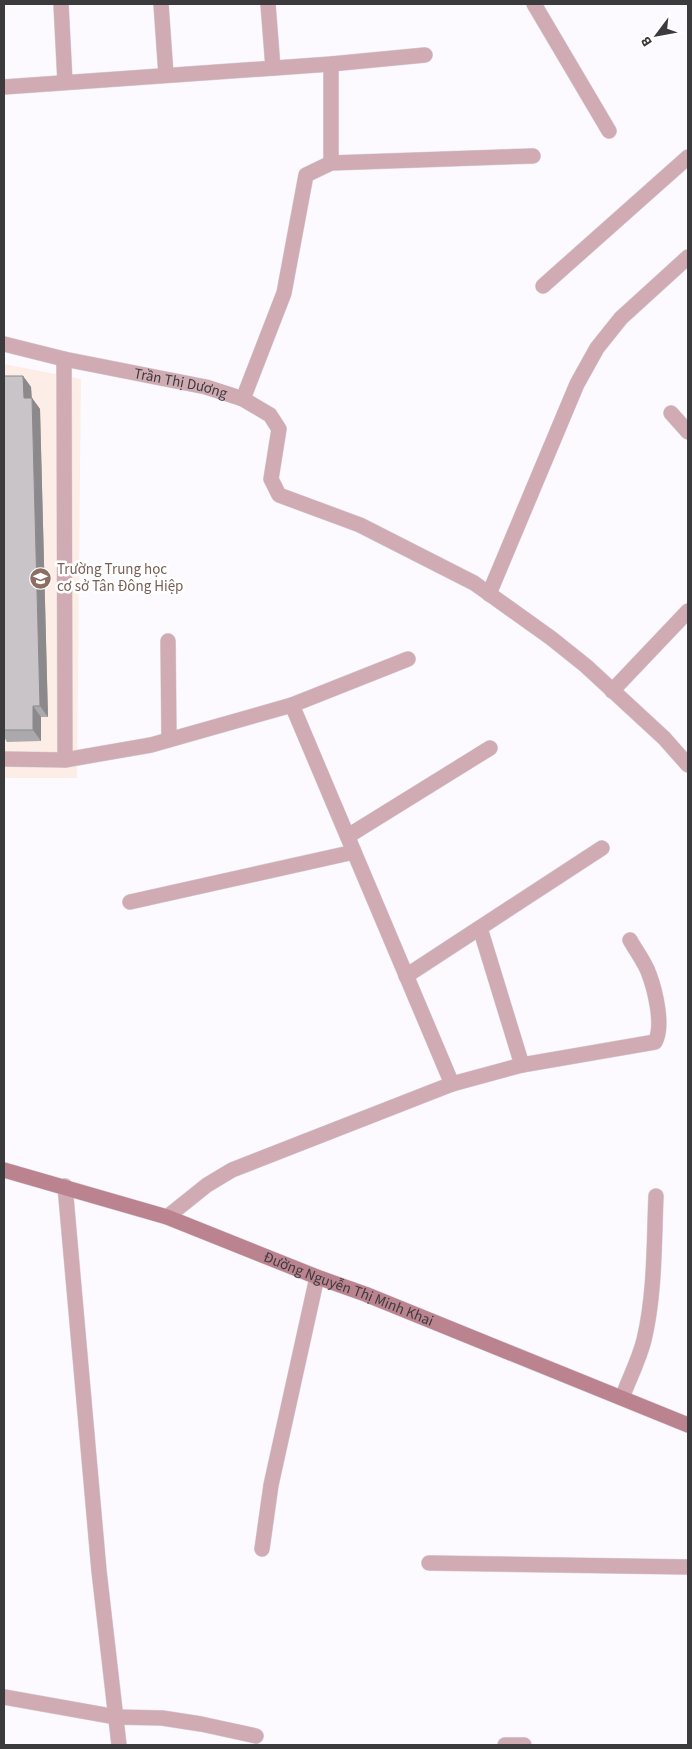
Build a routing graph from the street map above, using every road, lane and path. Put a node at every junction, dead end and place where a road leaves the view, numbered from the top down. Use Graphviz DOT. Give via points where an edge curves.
graph roads {
  1 [pos="61,4"];
  2 [pos="161,4"];
  3 [pos="268,4"];
  4 [pos="534,4"];
  5 [pos="425,55"];
  6 [pos="332,64"];
  7 [pos="273,68"];
  8 [pos="166,75"];
  9 [pos="65,82"];
  10 [pos="4,87"];
  11 [pos="608,131"];
  12 [pos="533,156"];
  13 [pos="688,157"];
  14 [pos="331,163"];
  15 [pos="688,257"];
  16 [pos="543,286"];
  17 [pos="4,344"];
  18 [pos="64,359"];
  19 [pos="243,399"];
  20 [pos="671,414"];
  21 [pos="688,432"];
  22 [pos="489,594"];
  23 [pos="688,611"];
  24 [pos="168,641"];
  25 [pos="408,659"];
  26 [pos="612,691"];
  27 [pos="292,704"];
  28 [pos="169,739"];
  29 [pos="490,748"];
  30 [pos="4,759"];
  31 [pos="65,760"];
  32 [pos="688,764"];
  33 [pos="348,836"];
  34 [pos="602,848"];
  35 [pos="354,852"];
  36 [pos="130,902"];
  37 [pos="480,928"];
  38 [pos="630,940"];
  39 [pos="406,976"];
  40 [pos="522,1066"];
  41 [pos="452,1084"];
  42 [pos="4,1170"];
  43 [pos="64,1186"];
  44 [pos="656,1196"];
  45 [pos="167,1216"];
  46 [pos="318,1277"];
  47 [pos="622,1398"];
  48 [pos="688,1425"];
  49 [pos="262,1549"];
  50 [pos="429,1563"];
  51 [pos="688,1567"];
  52 [pos="4,1696"];
  53 [pos="116,1717"];
  54 [pos="256,1736"];
  55 [pos="119,1745"];
  56 [pos="505,1745"];
  57 [pos="524,1745"];
  1 -- 9 [label="street"];
  2 -- 8 [label="street"];
  3 -- 7 [label="street"];
  4 -- 11 [label="street"];
  5 -- 6 [label="street"];
  6 -- 7 [label="street"];
  6 -- 14 [label="street"];
  7 -- 8 [label="street"];
  8 -- 9 [label="street"];
  9 -- 10 [label="street"];
  12 -- 14 [label="street"];
  13 -- 16 [label="street"];
  14 -- 19 [label="street" via="306,175 284,293"];
  15 -- 22 [label="street" via="621,318 597,348 577,384"];
  17 -- 18 [label="street, Trần Thị Dương"];
  18 -- 19 [label="street, Trần Thị Dương" via="206,387"];
  18 -- 31 [label="street"];
  19 -- 22 [label="street, Trần Thị Dương" via="270,415 279,429 271,479 280,496 360,525 474,583"];
  20 -- 21 [label="street"];
  22 -- 26 [label="street" via="551,638"];
  23 -- 26 [label="street"];
  24 -- 28 [label="street"];
  25 -- 27 [label="street"];
  26 -- 32 [label="street"];
  27 -- 28 [label="street"];
  27 -- 33 [label="street"];
  28 -- 31 [label="street"];
  29 -- 33 [label="street"];
  30 -- 31 [label="street"];
  33 -- 35 [label="street"];
  34 -- 37 [label="street"];
  35 -- 36 [label="street"];
  35 -- 39 [label="street"];
  37 -- 39 [label="street"];
  37 -- 40 [label="street"];
  38 -- 40 [label="street" via="649,973 660,1018 655,1042"];
  39 -- 41 [label="street"];
  40 -- 41 [label="street"];
  41 -- 45 [label="street" via="232,1170"];
  42 -- 43 [label="main road, Đường Nguyễn Thị Minh Khai"];
  43 -- 45 [label="main road, Đường Nguyễn Thị Minh Khai"];
  43 -- 53 [label="street" via="99,1571"];
  44 -- 47 [label="street" via="653,1269 644,1342"];
  45 -- 46 [label="main road, Đường Nguyễn Thị Minh Khai"];
  46 -- 47 [label="main road, Đường Nguyễn Thị Minh Khai"];
  46 -- 49 [label="street" via="271,1485"];
  47 -- 48 [label="main road, Đường Nguyễn Thị Minh Khai"];
  50 -- 51 [label="street"];
  52 -- 53 [label="street"];
  53 -- 54 [label="street" via="162,1718"];
  53 -- 55 [label="street"];
  56 -- 57 [label="street"];
}
